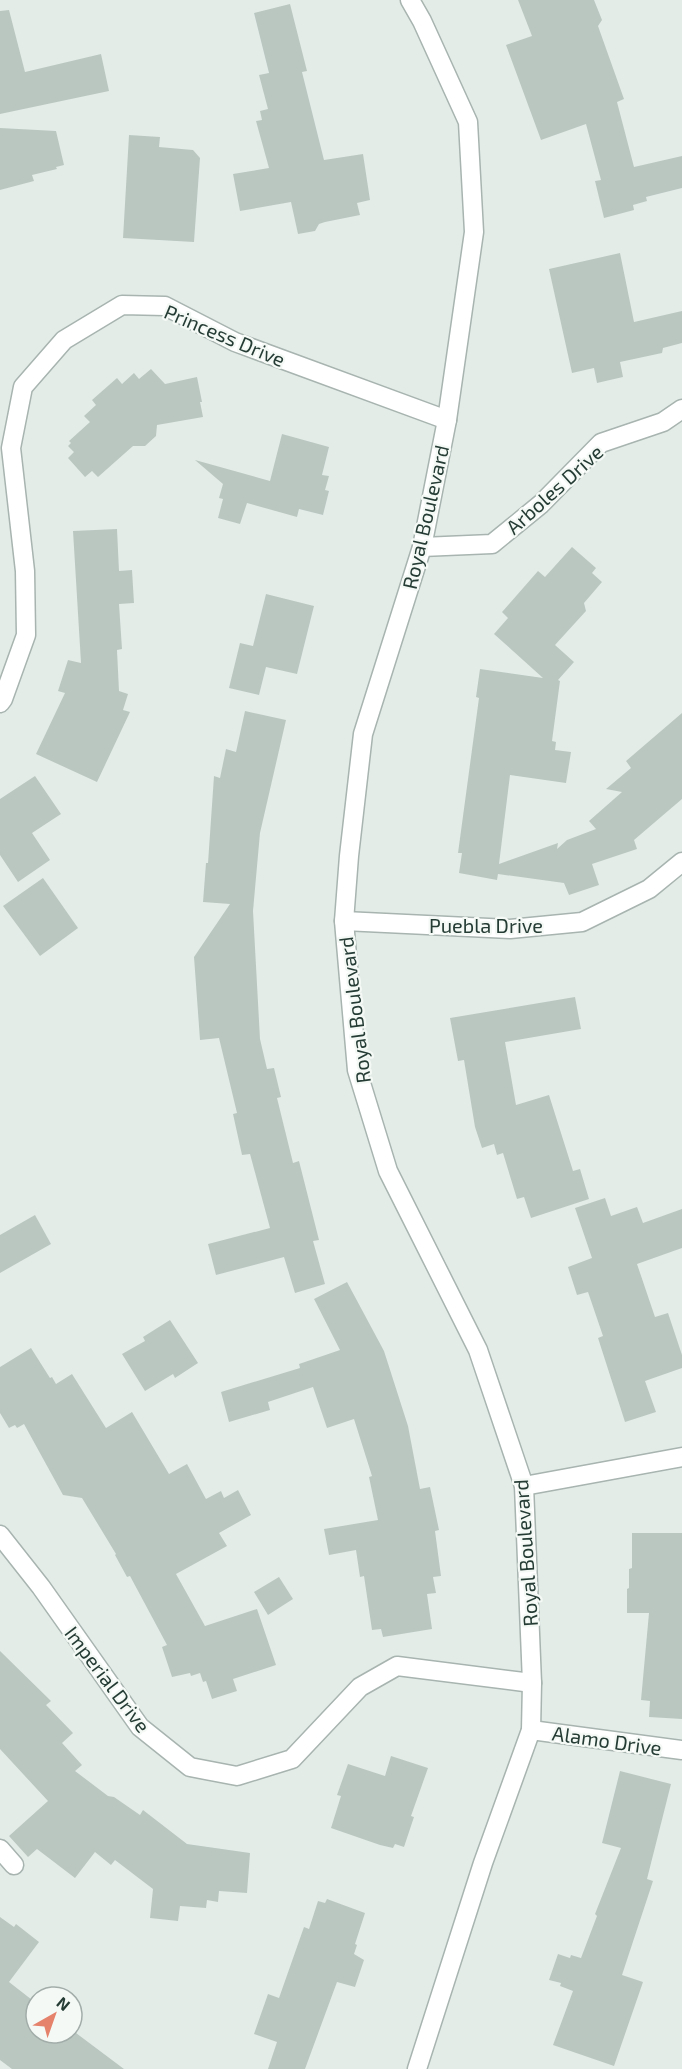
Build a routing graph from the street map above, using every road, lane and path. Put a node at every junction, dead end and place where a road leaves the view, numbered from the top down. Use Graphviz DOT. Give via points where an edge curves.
graph roads {
  1 [pos="410,0"];
  2 [pos="682,409"];
  3 [pos="447,420"];
  4 [pos="422,547"];
  5 [pos="0,703"];
  6 [pos="682,862"];
  7 [pos="344,921"];
  8 [pos="682,1457"];
  9 [pos="524,1486"];
  10 [pos="0,1535"];
  11 [pos="532,1683"];
  12 [pos="531,1730"];
  13 [pos="682,1750"];
  14 [pos="0,1849"];
  15 [pos="14,1865"];
  16 [pos="417,2069"];
  1 -- 3 [label="street, Royal Boulevard" via="468,122 474,232"];
  2 -- 4 [label="street, Arboles Drive" via="663,422 601,443 541,504 492,544"];
  3 -- 4 [label="street, Royal Boulevard"];
  3 -- 5 [label="street, Princess Drive" via="235,342 165,306 122,305 64,340 23,387 11,448 25,571 26,635"];
  4 -- 7 [label="street, Royal Boulevard" via="363,734"];
  6 -- 7 [label="street, Puebla Drive" via="649,890 582,922 510,929"];
  7 -- 9 [label="street, Royal Boulevard" via="357,1070 388,1171 478,1350"];
  8 -- 9 [label="street"];
  9 -- 11 [label="street, Royal Boulevard"];
  10 -- 11 [label="street, Imperial Drive" via="140,1727 190,1767 237,1776 292,1759 360,1687 397,1666"];
  11 -- 12 [label="street, Royal Boulevard"];
  12 -- 13 [label="street, Alamo Drive"];
  12 -- 16 [label="street, Royal Boulevard" via="483,1863"];
  14 -- 15 [label="street"];
}
